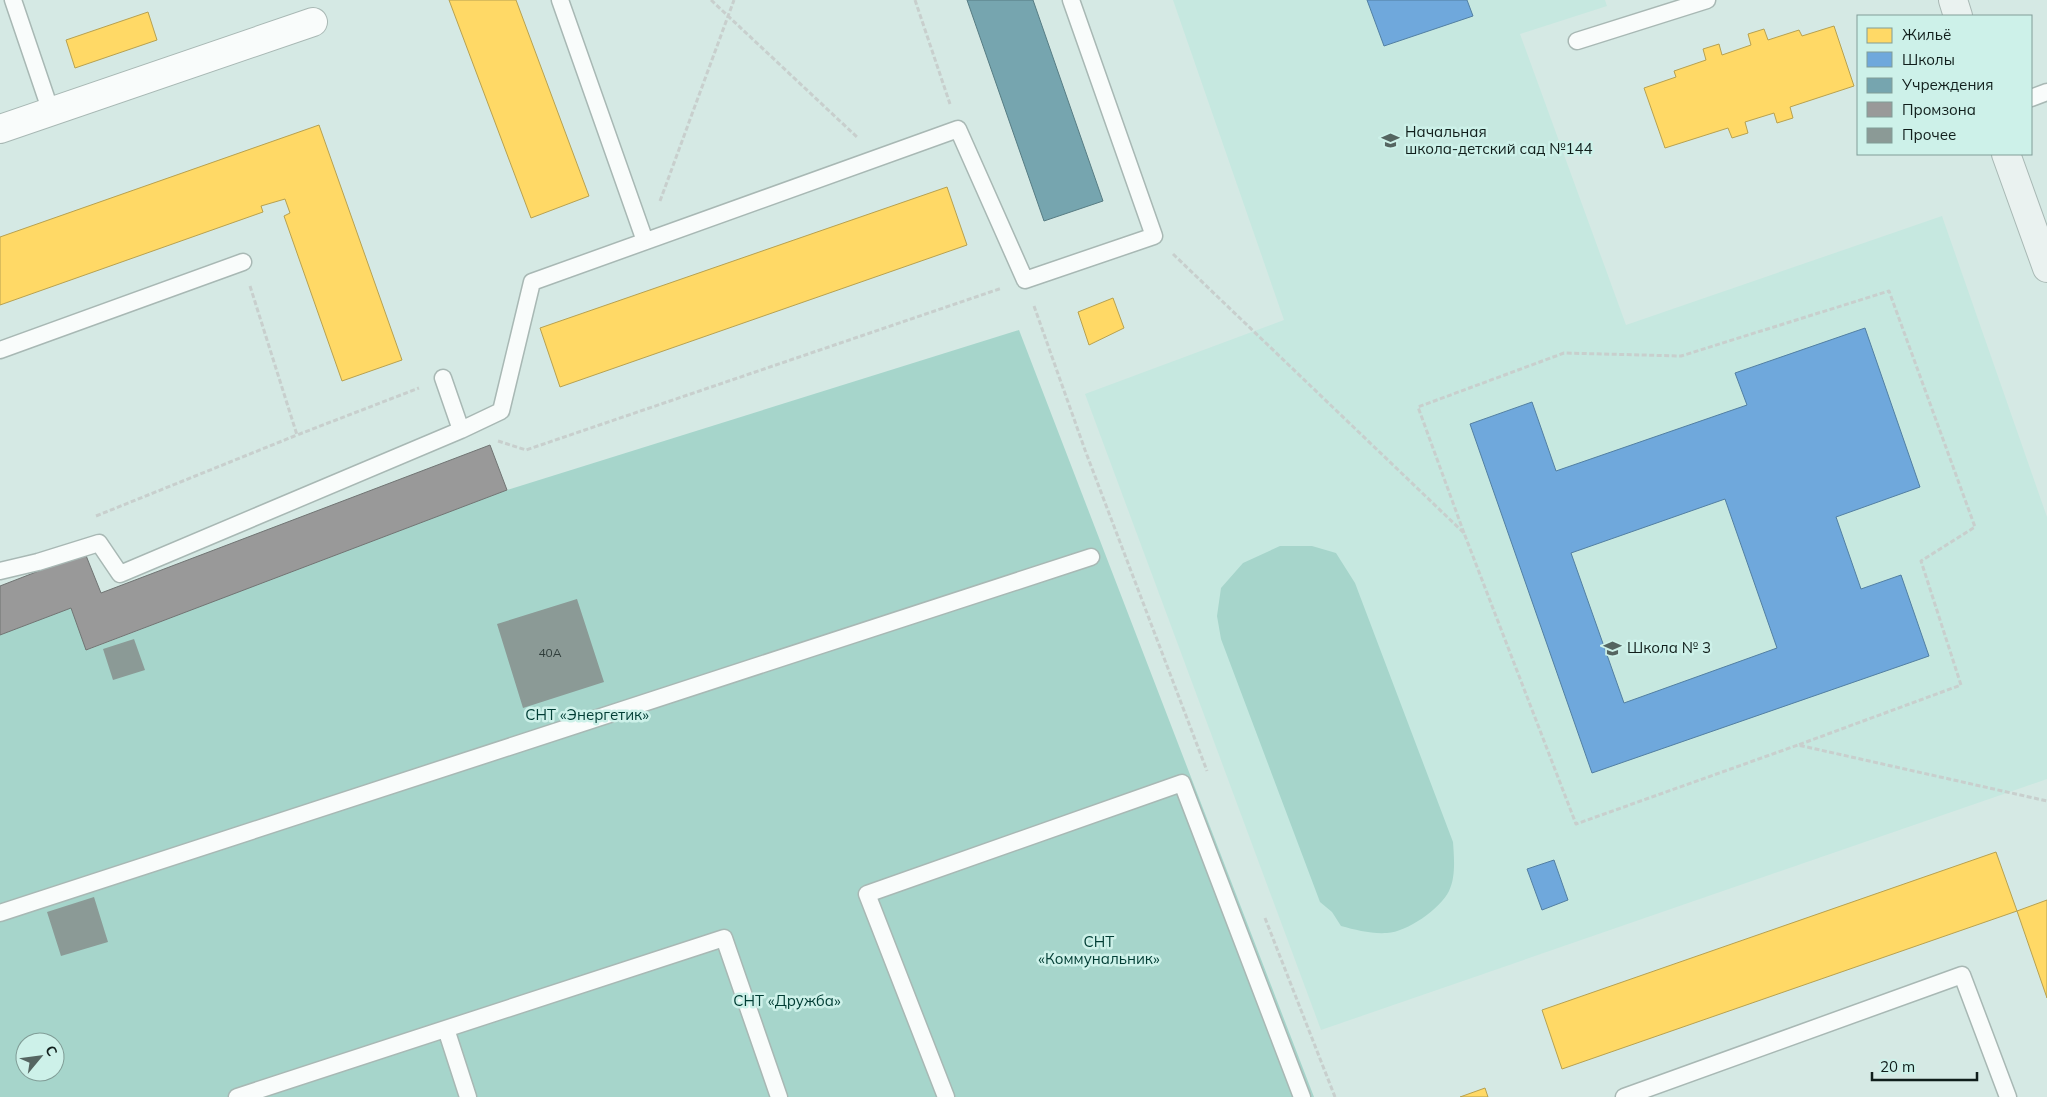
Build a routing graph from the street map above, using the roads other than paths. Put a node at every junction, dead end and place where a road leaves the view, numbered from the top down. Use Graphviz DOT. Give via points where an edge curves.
graph roads {
  1 [pos="13,0"];
  2 [pos="560,0"];
  3 [pos="1071,0"];
  4 [pos="1707,0"];
  5 [pos="1953,0"];
  6 [pos="1958,15"];
  7 [pos="313,22"];
  8 [pos="1577,41"];
  9 [pos="2047,92"];
  10 [pos="2032,98"];
  11 [pos="51,112"];
  12 [pos="0,129"];
  13 [pos="2006,155"];
  14 [pos="645,241"];
  15 [pos="243,262"];
  16 [pos="2047,268"];
  17 [pos="0,350"];
  18 [pos="442,378"];
  19 [pos="461,430"];
  20 [pos="1091,557"];
  21 [pos="0,571"];
  22 [pos="0,913"];
  23 [pos="446,1029"];
  24 [pos="237,1097"];
  25 [pos="468,1097"];
  26 [pos="779,1097"];
  27 [pos="946,1097"];
  28 [pos="1302,1097"];
  29 [pos="1624,1097"];
  30 [pos="2008,1097"];
  1 -- 11 [label="lane"];
  2 -- 14 [label="lane"];
  3 -- 14 [label="lane" via="1154,236 1025,280 958,129"];
  4 -- 8 [label="lane"];
  5 -- 6 [label="street"];
  7 -- 11 [label="street"];
  9 -- 10 [label="lane"];
  11 -- 12 [label="street"];
  13 -- 16 [label="street"];
  14 -- 19 [label="lane" via="532,282 501,411"];
  15 -- 17 [label="lane"];
  18 -- 19 [label="lane"];
  19 -- 21 [label="lane" via="120,574 99,543"];
  20 -- 22 [label="lane"];
  23 -- 24 [label="lane"];
  23 -- 25 [label="lane"];
  23 -- 26 [label="lane" via="724,938"];
  27 -- 28 [label="lane" via="867,894 1182,783"];
  29 -- 30 [label="lane" via="1962,975"];
}
